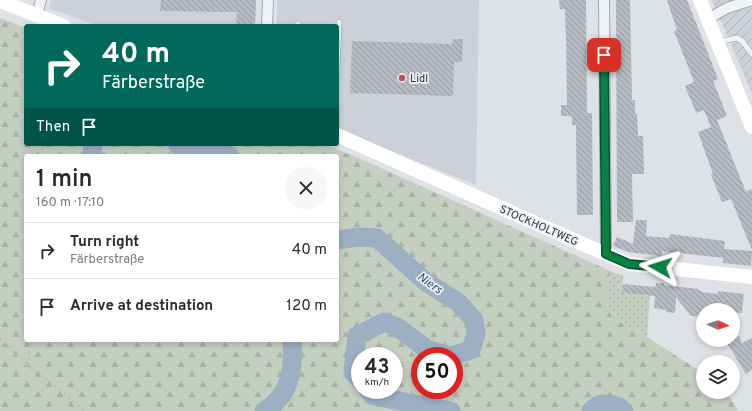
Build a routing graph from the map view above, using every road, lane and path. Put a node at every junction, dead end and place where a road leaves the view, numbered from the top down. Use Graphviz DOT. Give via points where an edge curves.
graph roads {
  1 [pos="41,0"];
  2 [pos="268,0"];
  3 [pos="604,0"];
  4 [pos="700,0"];
  5 [pos="752,0"];
  6 [pos="0,1"];
  7 [pos="37,15"];
  8 [pos="708,19"];
  9 [pos="59,24"];
  10 [pos="267,24"];
  11 [pos="717,42"];
  12 [pos="752,54"];
  13 [pos="750,119"];
  14 [pos="339,136"];
  15 [pos="606,254"];
  16 [pos="752,277"];
  17 [pos="0,338"];
  18 [pos="30,342"];
  19 [pos="28,366"];
  20 [pos="86,411"];
  1 -- 7 [label="street"];
  2 -- 10 [label="street"];
  3 -- 15 [label="street"];
  4 -- 8 [label="main road"];
  5 -- 8 [label="street" via="727,8"];
  6 -- 7 [label="main road"];
  7 -- 9 [label="main road"];
  8 -- 11 [label="main road"];
  11 -- 12 [label="lane" via="737,38"];
  11 -- 13 [label="main road"];
  14 -- 15 [label="main road, STOCKHOLTWEG"];
  15 -- 16 [label="main road, STOCKHOLTWEG" via="629,264"];
  17 -- 19 [label="path"];
  18 -- 19 [label="path"];
  19 -- 20 [label="path"];
}
